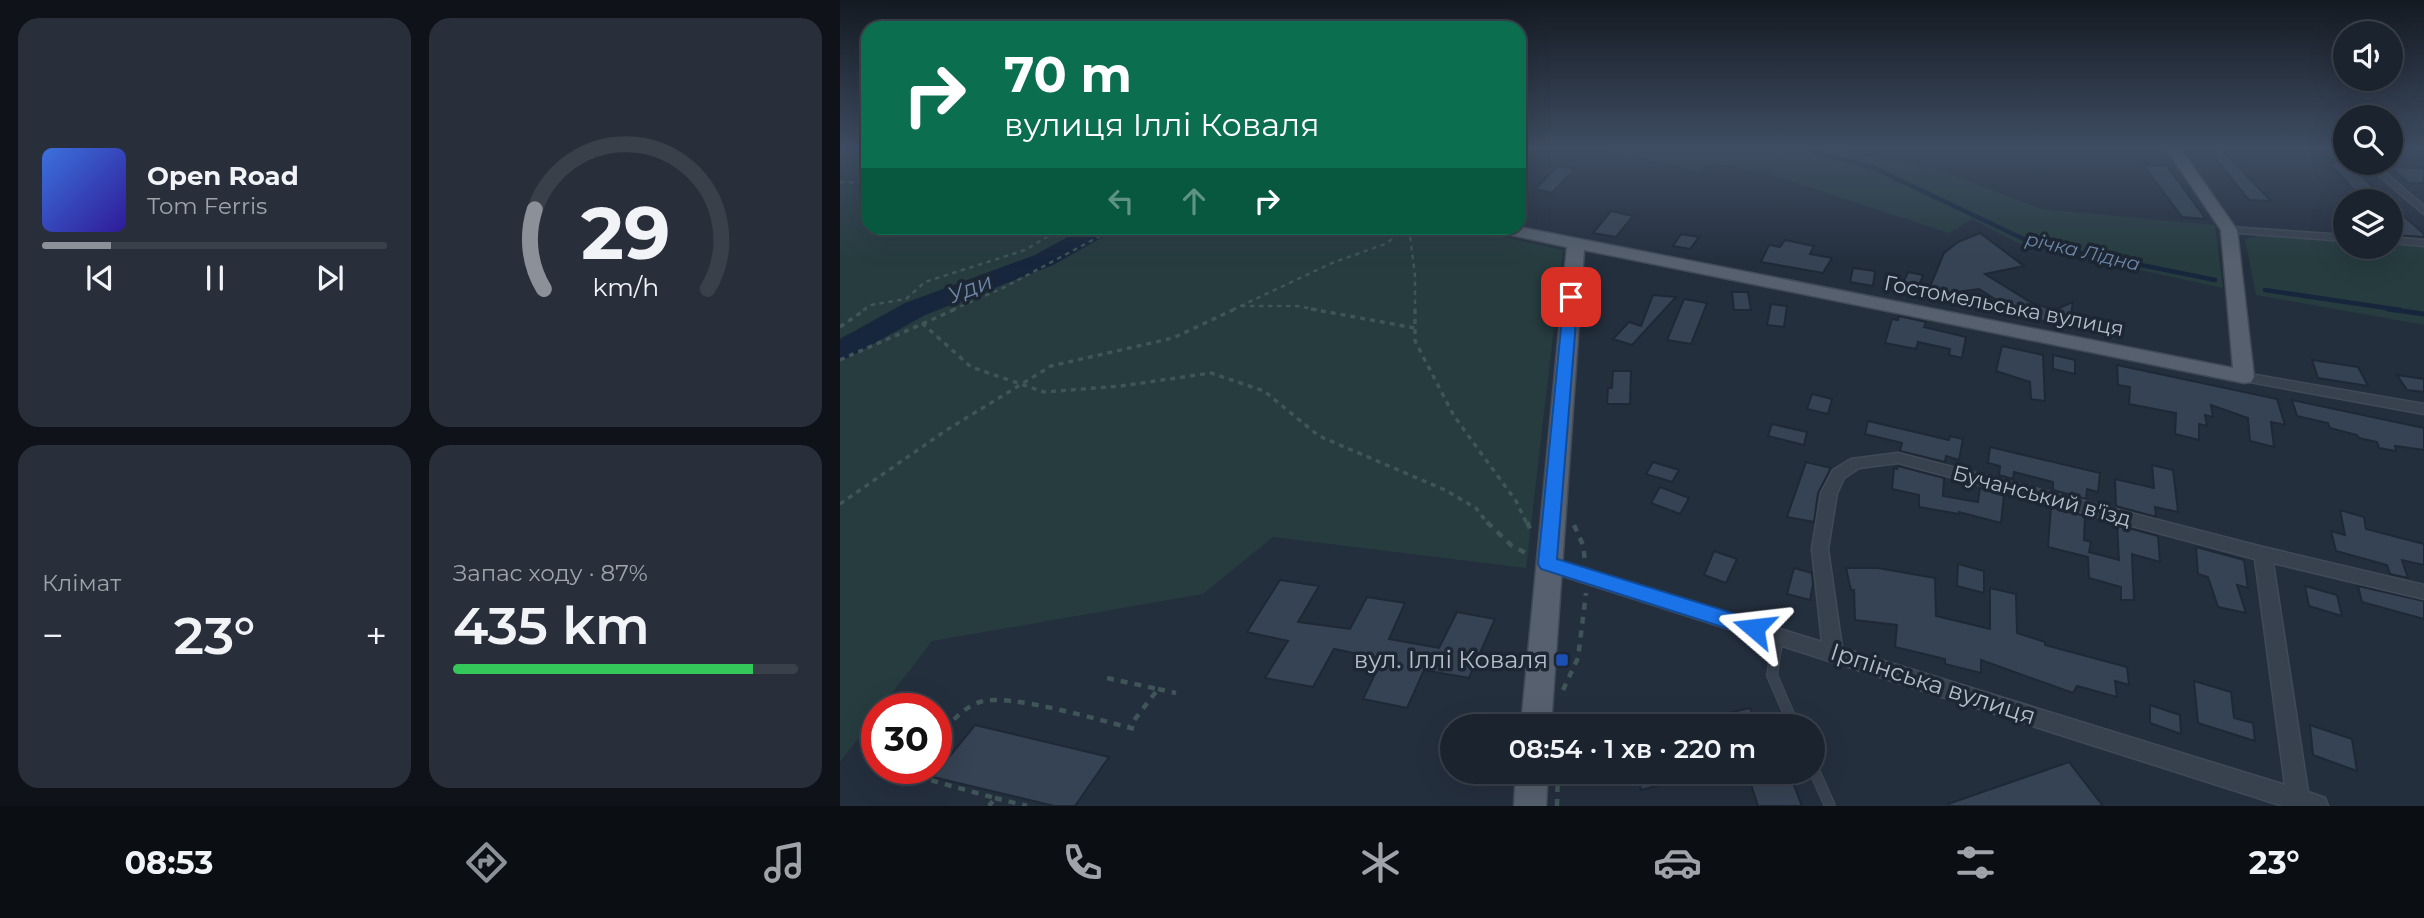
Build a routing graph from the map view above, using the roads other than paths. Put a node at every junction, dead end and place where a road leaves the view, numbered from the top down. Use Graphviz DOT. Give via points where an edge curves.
graph roads {
  1 [pos="2199,186"];
  2 [pos="2395,186"];
  3 [pos="2424,211"];
  4 [pos="2229,230"];
  5 [pos="1526,234"];
  6 [pos="2333,236"];
  7 [pos="2403,241"];
  8 [pos="2424,243"];
  9 [pos="1576,244"];
  10 [pos="2244,377"];
  11 [pos="2424,409"];
  12 [pos="2263,554"];
  13 [pos="1547,564"];
  14 [pos="2424,592"];
  15 [pos="1778,635"];
  16 [pos="1833,653"];
  17 [pos="1537,714"];
  18 [pos="1789,714"];
  19 [pos="1531,784"];
  20 [pos="1820,784"];
  21 [pos="2298,800"];
  22 [pos="1530,806"];
  23 [pos="1830,806"];
  24 [pos="2317,806"];
  1 -- 4 [label="main road"];
  2 -- 3 [label="street"];
  4 -- 6 [label="street"];
  4 -- 10 [label="main road"];
  5 -- 9 [label="main road, Гостомельська вулиця"];
  7 -- 8 [label="street"];
  9 -- 10 [label="main road, Гостомельська вулиця"];
  9 -- 13 [label="main road"];
  10 -- 11 [label="street, Гостомельська вулиця"];
  12 -- 14 [label="street, Бучанський в'їзд"];
  12 -- 16 [label="street, Бучанський в'їзд" via="1898,458 1856,463 1838,474 1829,493 1820,549"];
  12 -- 21 [label="street"];
  13 -- 15 [label="street, Ірпінська вулиця"];
  13 -- 17 [label="main road"];
  15 -- 16 [label="street, Ірпінська вулиця"];
  15 -- 18 [label="lane" via="1772,675"];
  16 -- 21 [label="street, Ірпінська вулиця"];
  19 -- 22 [label="main road"];
  20 -- 23 [label="lane"];
  21 -- 24 [label="street, Ірпінська вулиця"];
}
